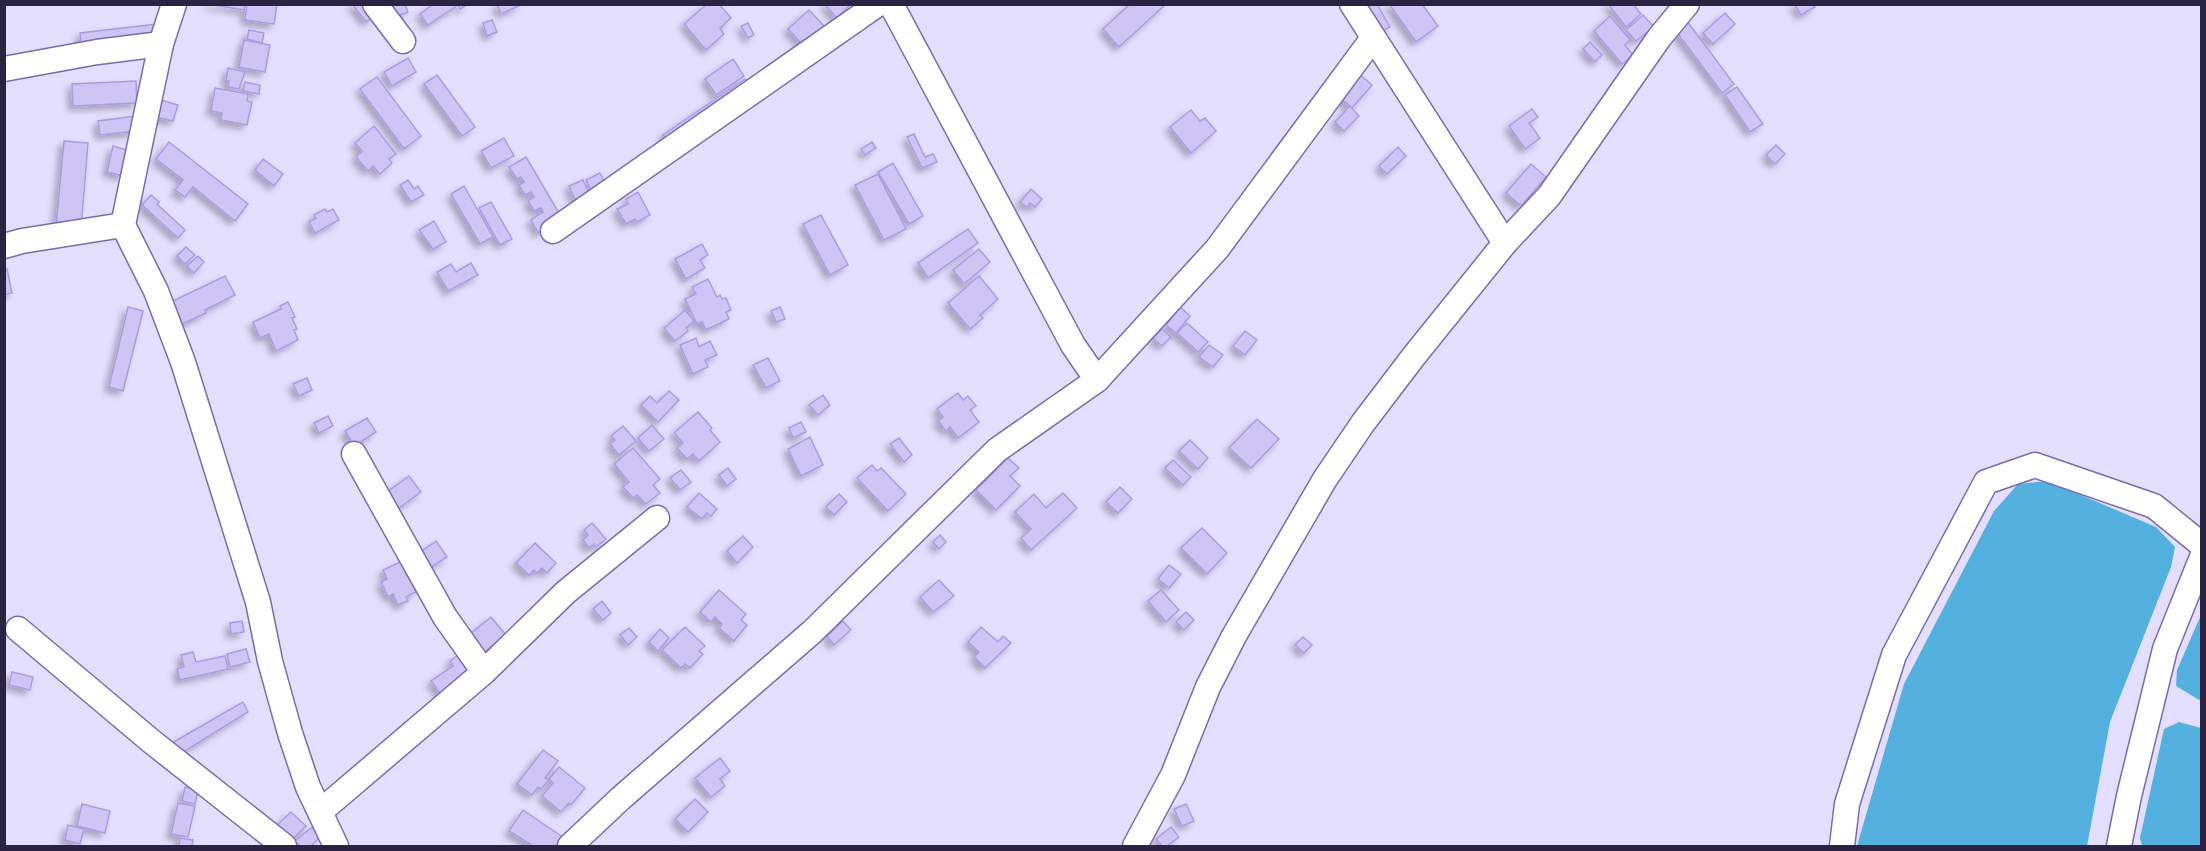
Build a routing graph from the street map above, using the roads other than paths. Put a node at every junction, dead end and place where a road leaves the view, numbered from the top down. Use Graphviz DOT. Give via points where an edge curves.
graph roads {
  1 [pos="174,4"];
  2 [pos="375,4"];
  3 [pos="878,4"];
  4 [pos="891,4"];
  5 [pos="1352,4"];
  6 [pos="1687,4"];
  7 [pos="1373,38"];
  8 [pos="403,41"];
  9 [pos="161,44"];
  10 [pos="4,69"];
  11 [pos="123,225"];
  12 [pos="553,231"];
  13 [pos="1505,243"];
  14 [pos="4,246"];
  15 [pos="1097,380"];
  16 [pos="354,454"];
  17 [pos="657,518"];
  18 [pos="2202,545"];
  19 [pos="2202,557"];
  20 [pos="18,629"];
  21 [pos="484,672"];
  22 [pos="321,811"];
  23 [pos="284,846"];
  24 [pos="336,846"];
  25 [pos="570,846"];
  26 [pos="1135,846"];
  27 [pos="1842,846"];
  28 [pos="2119,846"];
  1 -- 9 [label="street"];
  2 -- 8 [label="street"];
  3 -- 12 [label="street"];
  4 -- 15 [label="street" via="1073,345"];
  5 -- 7 [label="street"];
  6 -- 13 [label="street" via="1549,196"];
  7 -- 13 [label="street"];
  7 -- 15 [label="street" via="1217,249"];
  9 -- 10 [label="street" via="97,51"];
  9 -- 11 [label="street"];
  11 -- 14 [label="street"];
  11 -- 22 [label="street" via="156,291 183,362 258,602 290,733 308,787"];
  13 -- 26 [label="street" via="1407,364 1325,479 1234,636 1208,687 1173,776"];
  15 -- 25 [label="street" via="997,450 812,632"];
  16 -- 21 [label="street" via="445,617"];
  17 -- 21 [label="street" via="566,592"];
  18 -- 27 [label="street" via="2154,506 2036,465 1986,482 1894,655 1847,804"];
  19 -- 28 [label="street" via="2165,649"];
  20 -- 23 [label="street"];
  21 -- 22 [label="street"];
  22 -- 24 [label="street"];
}
